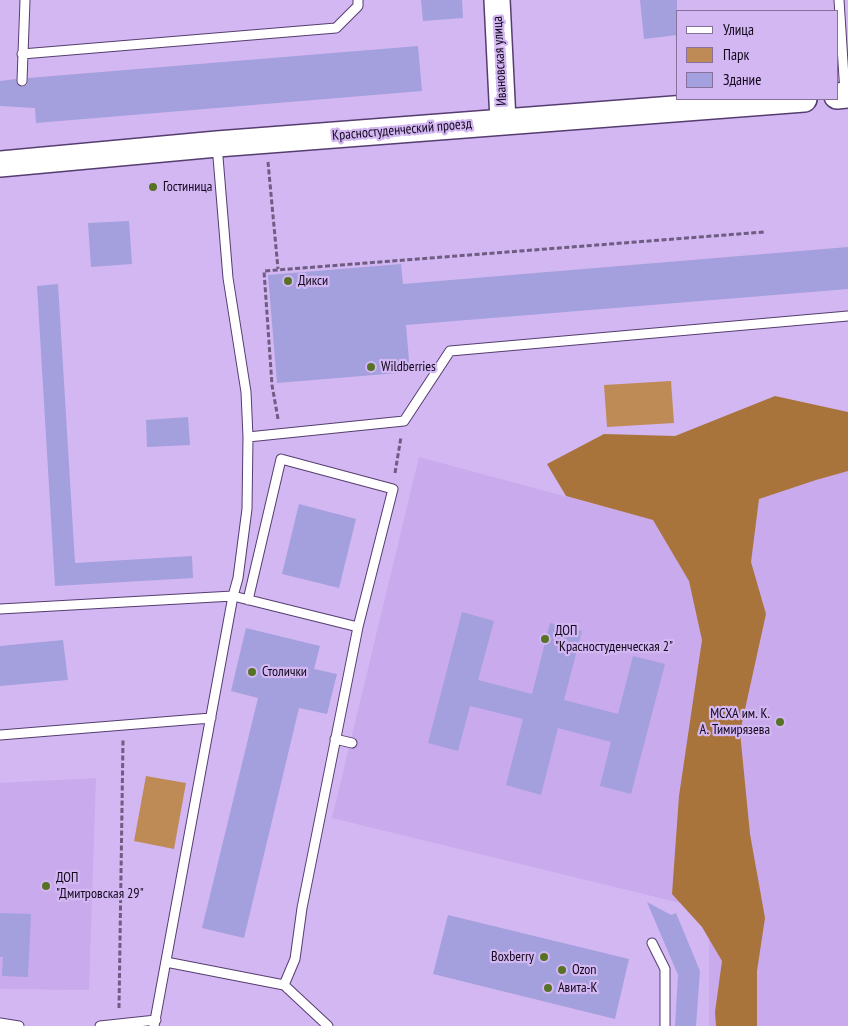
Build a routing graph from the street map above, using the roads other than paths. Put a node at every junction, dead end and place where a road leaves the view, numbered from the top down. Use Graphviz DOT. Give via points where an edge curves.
graph roads {
  1 [pos="25,0"];
  2 [pos="358,0"];
  3 [pos="497,0"];
  4 [pos="839,0"];
  5 [pos="22,54"];
  6 [pos="22,81"];
  7 [pos="843,96"];
  8 [pos="790,100"];
  9 [pos="503,121"];
  10 [pos="217,144"];
  11 [pos="0,164"];
  12 [pos="848,316"];
  13 [pos="248,437"];
  14 [pos="233,596"];
  15 [pos="248,600"];
  16 [pos="0,609"];
  17 [pos="358,628"];
  18 [pos="211,718"];
  19 [pos="0,735"];
  20 [pos="335,739"];
  21 [pos="352,743"];
  22 [pos="652,943"];
  23 [pos="166,962"];
  24 [pos="284,985"];
  25 [pos="0,1023"];
  26 [pos="155,1023"];
  27 [pos="19,1026"];
  28 [pos="100,1026"];
  29 [pos="328,1026"];
  30 [pos="665,1026"];
  1 -- 5 [label="lane"];
  2 -- 5 [label="lane" via="358,6 336,28"];
  3 -- 9 [label="street, Ивановская улица"];
  4 -- 7 [label="lane"];
  5 -- 6 [label="lane"];
  8 -- 9 [label="street, Красностуденческий проезд"];
  9 -- 10 [label="street, Красностуденческий проезд"];
  10 -- 11 [label="street, Красностуденческий проезд"];
  10 -- 13 [label="lane" via="228,278 246,392"];
  12 -- 13 [label="lane" via="450,351 404,421"];
  13 -- 14 [label="lane" via="247,509"];
  14 -- 15 [label="lane"];
  14 -- 16 [label="lane"];
  14 -- 18 [label="lane"];
  15 -- 17 [label="lane"];
  15 -- 17 [label="lane" via="281,459 393,488"];
  17 -- 20 [label="lane"];
  18 -- 19 [label="lane"];
  18 -- 23 [label="lane"];
  20 -- 21 [label="lane"];
  20 -- 24 [label="lane" via="295,959"];
  22 -- 30 [label="lane" via="665,969"];
  23 -- 24 [label="lane"];
  23 -- 26 [label="lane"];
  24 -- 29 [label="lane"];
  25 -- 27 [label="lane"];
  26 -- 28 [label="lane"];
}
